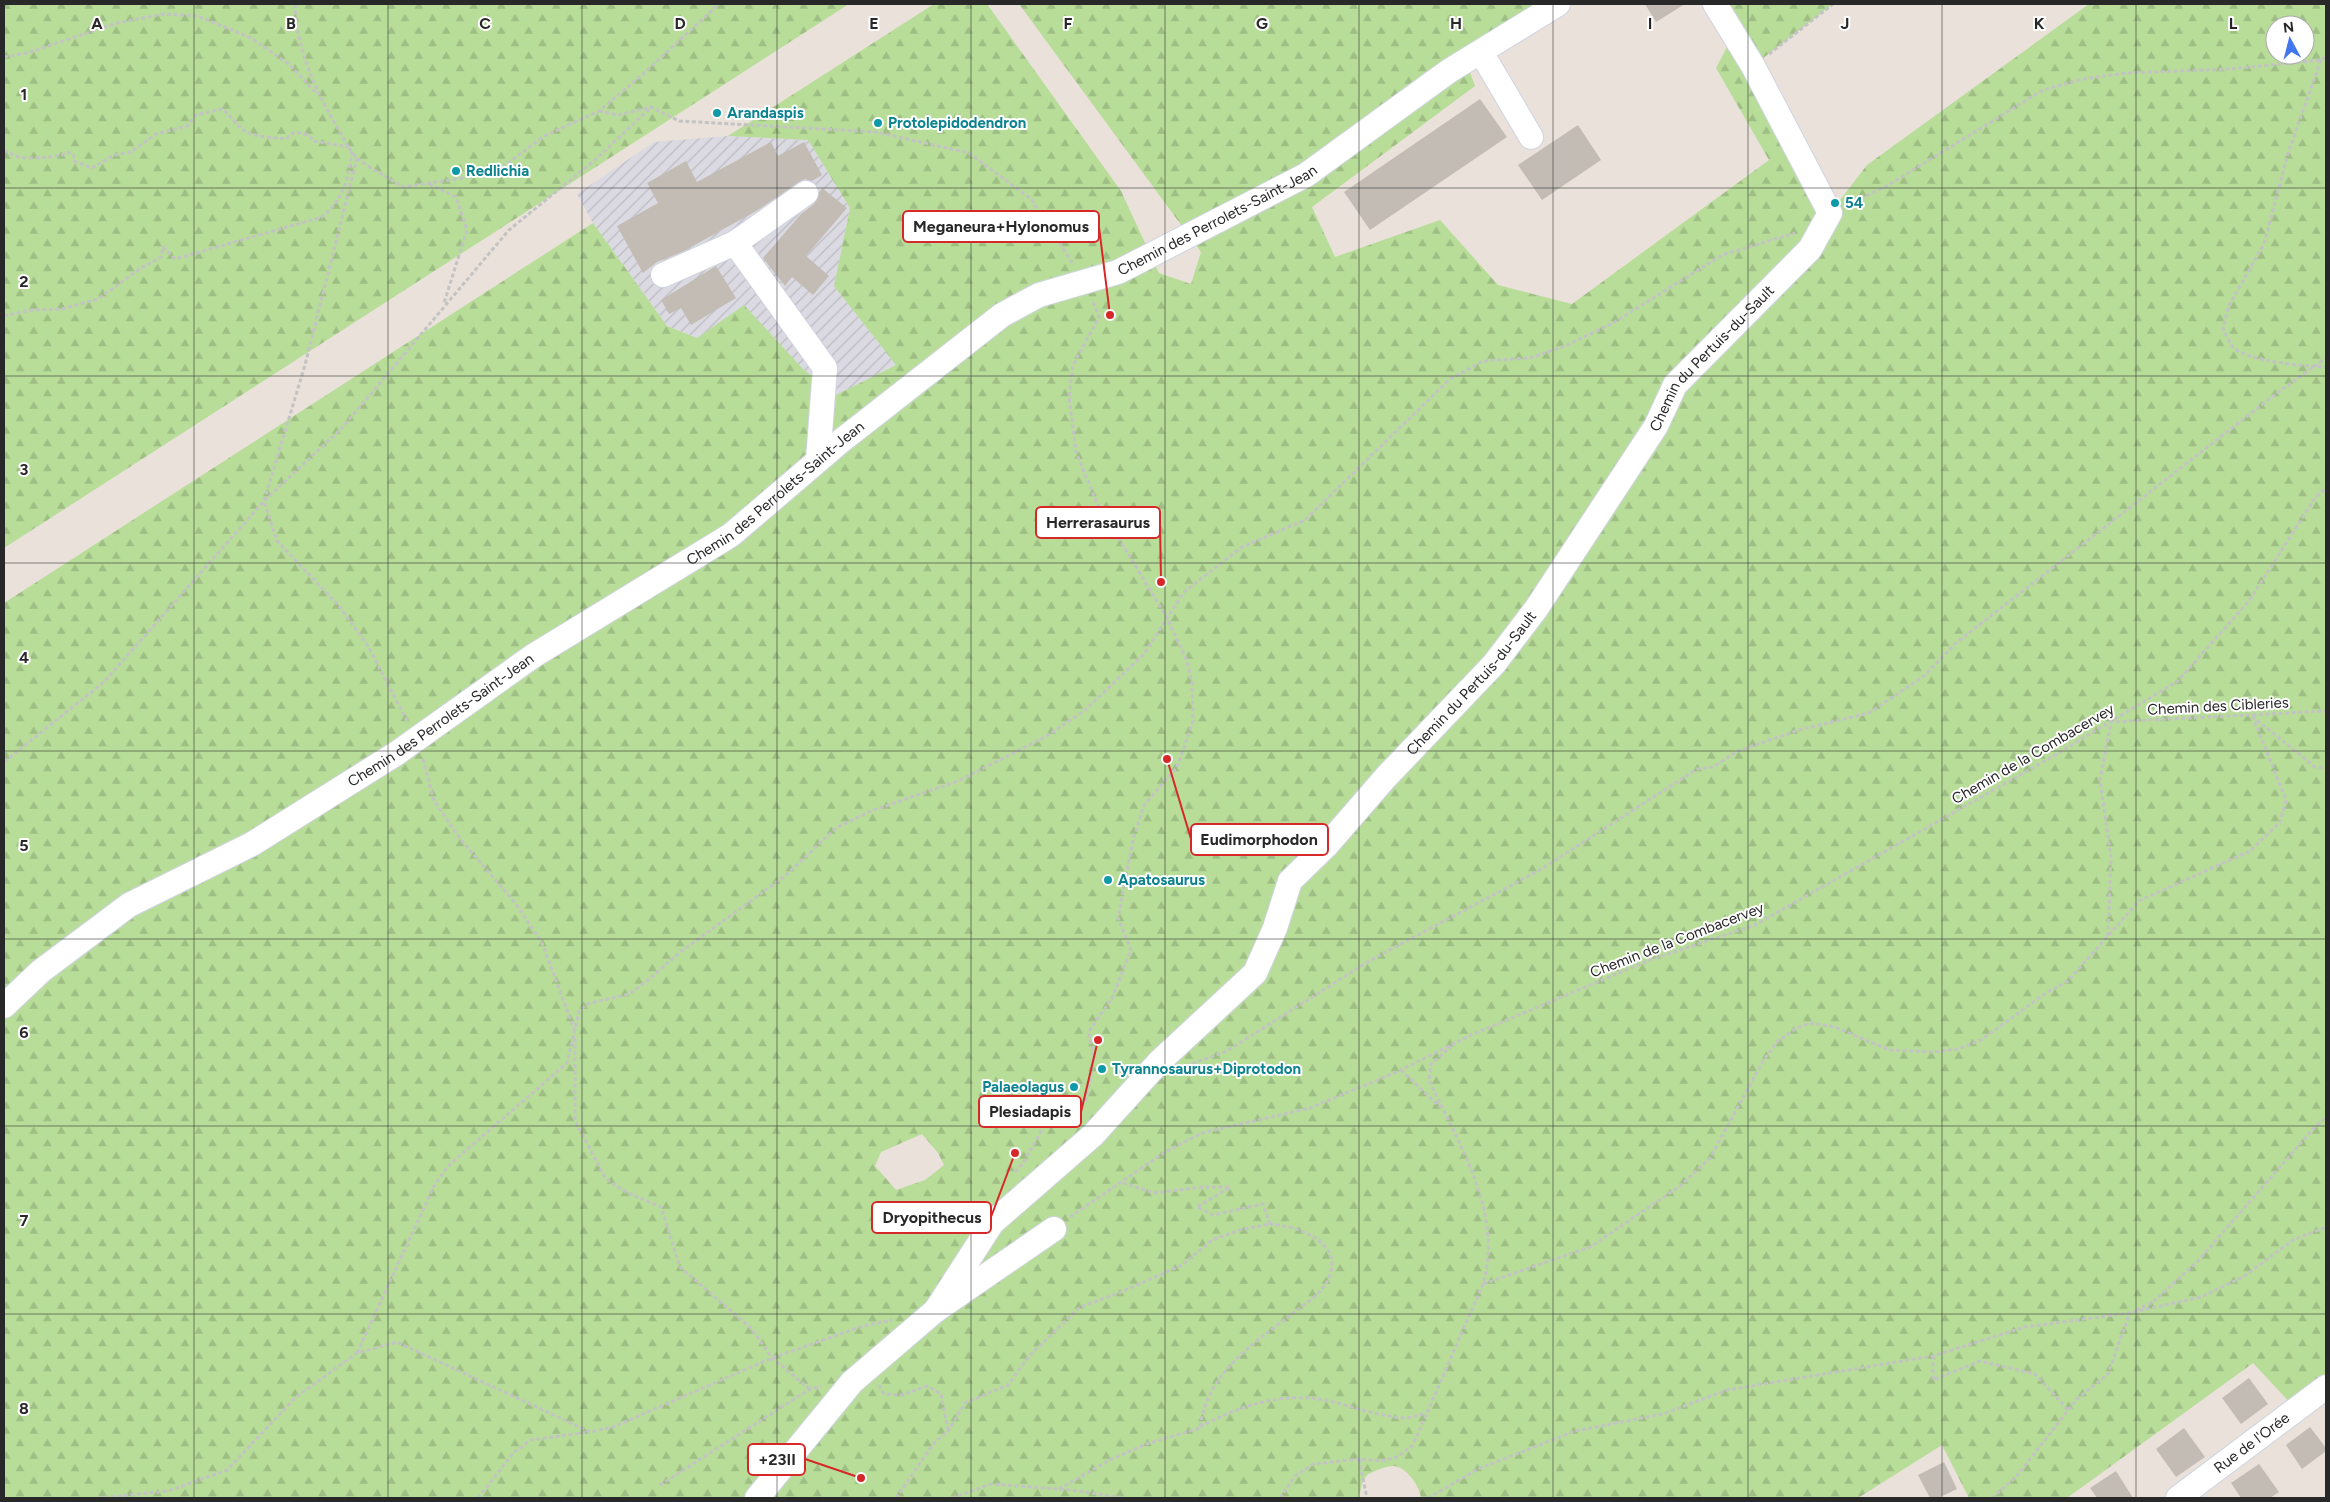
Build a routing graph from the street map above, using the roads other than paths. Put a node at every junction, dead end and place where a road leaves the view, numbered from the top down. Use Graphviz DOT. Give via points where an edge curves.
graph roads {
  1 [pos="1558,4"];
  2 [pos="1715,4"];
  3 [pos="1481,52"];
  4 [pos="1531,137"];
  5 [pos="806,193"];
  6 [pos="735,243"];
  7 [pos="663,275"];
  8 [pos="818,460"];
  9 [pos="4,1006"];
  10 [pos="1054,1229"];
  11 [pos="936,1310"];
  12 [pos="2326,1387"];
  13 [pos="757,1498"];
  14 [pos="2178,1498"];
  1 -- 3 [label="street, Chemin des Perrolets-Saint-Jean"];
  2 -- 11 [label="street, Chemin du Pertuis-du-Sault" via="1753,66 1830,213 1810,249 1675,385 1656,426 1536,609 1494,664 1290,881 1256,972 1159,1062 1093,1135 992,1224"];
  3 -- 4 [label="street"];
  3 -- 8 [label="street, Chemin des Perrolets-Saint-Jean" via="1306,175 1118,272 1039,295 1002,315"];
  5 -- 6 [label="street"];
  6 -- 7 [label="street"];
  6 -- 8 [label="street" via="825,368"];
  8 -- 9 [label="street, Chemin des Perrolets-Saint-Jean" via="731,535 534,656 416,740 252,844 129,905 41,971"];
  10 -- 11 [label="street, Chemin du Pertuis-du-Sault"];
  11 -- 13 [label="street, Chemin du Pertuis-du-Sault" via="861,1376"];
  12 -- 14 [label="street, Rue de l'Orée"];
}
